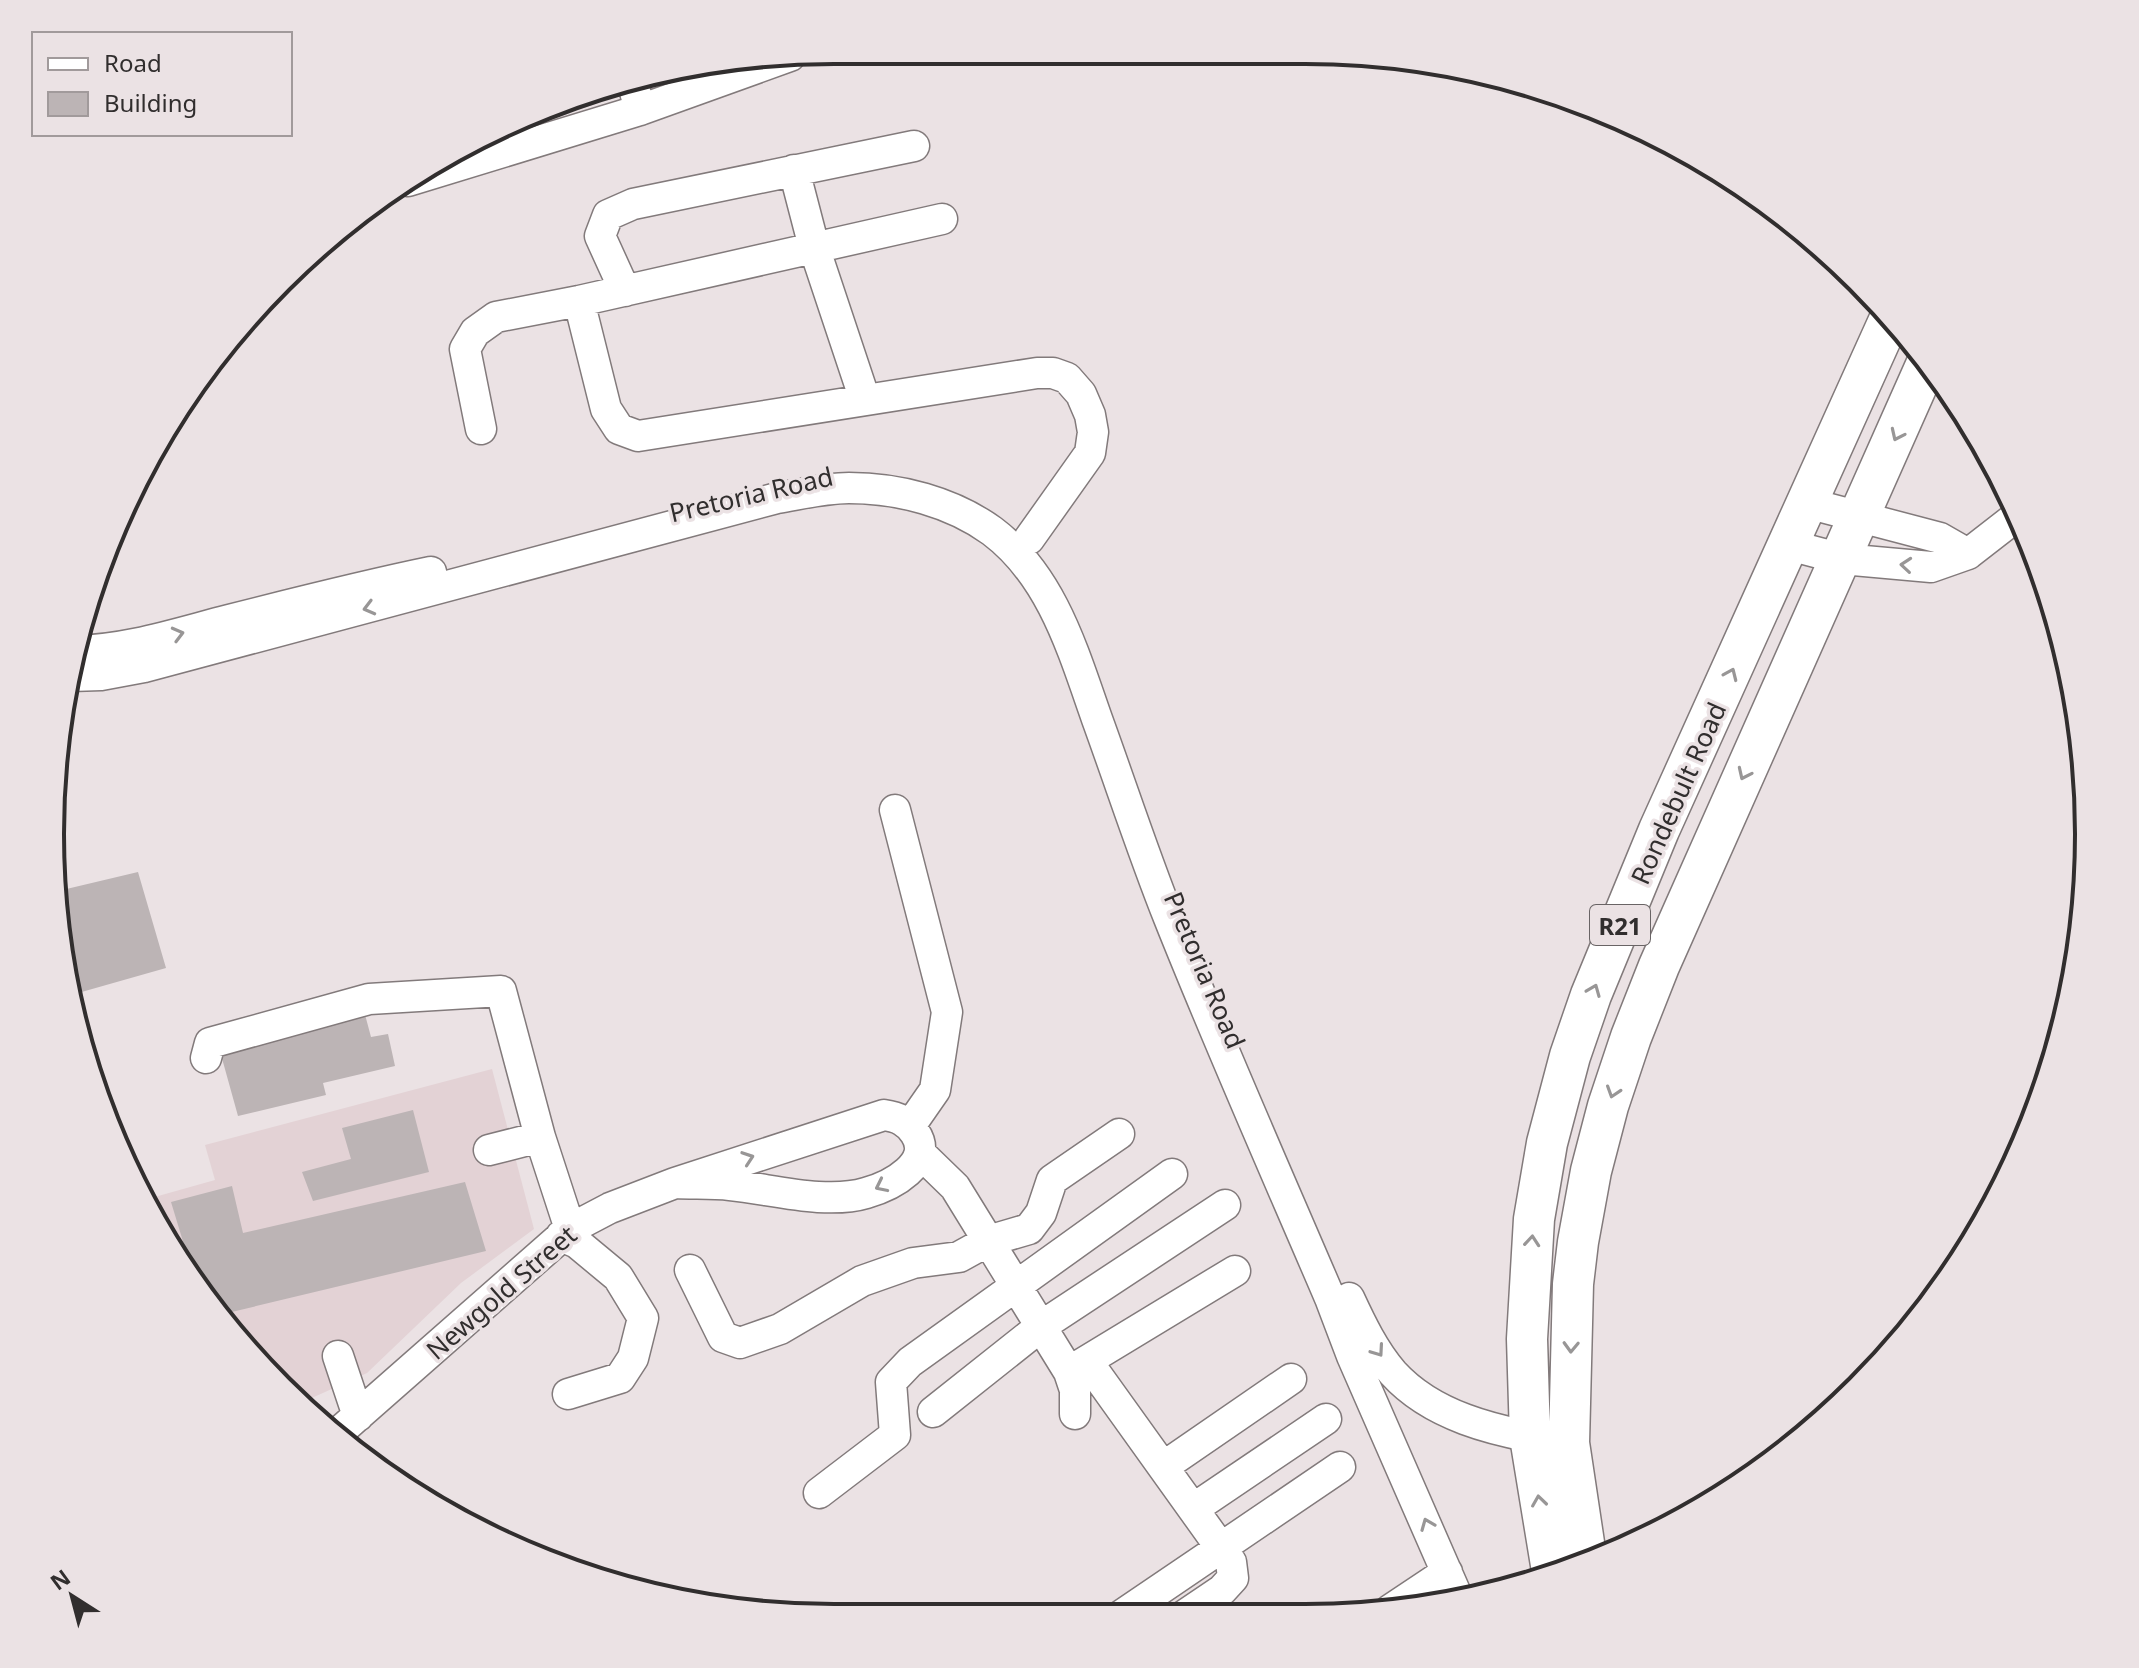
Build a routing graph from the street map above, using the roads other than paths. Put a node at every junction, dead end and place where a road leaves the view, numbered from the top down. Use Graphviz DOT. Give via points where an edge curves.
graph roads {
  1 [pos="754,69"];
  2 [pos="635,90"];
  3 [pos="640,110"];
  4 [pos="914,146"];
  5 [pos="479,150"];
  6 [pos="794,170"];
  7 [pos="942,219"];
  8 [pos="814,247"];
  9 [pos="625,291"];
  10 [pos="579,301"];
  11 [pos="1886,328"];
  12 [pos="1922,374"];
  13 [pos="865,400"];
  14 [pos="481,429"];
  15 [pos="1807,503"];
  16 [pos="1859,517"];
  17 [pos="2009,522"];
  18 [pos="998,524"];
  19 [pos="1029,539"];
  20 [pos="1789,545"];
  21 [pos="1968,554"];
  22 [pos="1842,559"];
  23 [pos="86,653"];
  24 [pos="122,659"];
  25 [pos="81,676"];
  26 [pos="895,810"];
  27 [pos="1227,1041"];
  28 [pos="206,1058"];
  29 [pos="1119,1134"];
  30 [pos="540,1137"];
  31 [pos="916,1140"];
  32 [pos="489,1150"];
  33 [pos="1172,1174"];
  34 [pos="675,1183"];
  35 [pos="1225,1205"];
  36 [pos="566,1233"];
  37 [pos="988,1241"];
  38 [pos="1322,1259"];
  39 [pos="690,1270"];
  40 [pos="1235,1271"];
  41 [pos="1015,1286"];
  42 [pos="1040,1327"];
  43 [pos="338,1356"];
  44 [pos="1078,1367"];
  45 [pos="1291,1379"];
  46 [pos="568,1394"];
  47 [pos="933,1412"];
  48 [pos="1075,1414"];
  49 [pos="1326,1419"];
  50 [pos="348,1425"];
  51 [pos="1530,1437"];
  52 [pos="1569,1443"];
  53 [pos="1163,1467"];
  54 [pos="1340,1467"];
  55 [pos="819,1493"];
  56 [pos="1193,1509"];
  57 [pos="1221,1548"];
  58 [pos="1585,1551"];
  59 [pos="1551,1564"];
  60 [pos="1452,1584"];
  61 [pos="1431,1593"];
  62 [pos="1138,1604"];
  63 [pos="1201,1604"];
  1 -- 3 [label="street"];
  2 -- 3 [label="street"];
  3 -- 5 [label="street"];
  4 -- 6 [label="street"];
  6 -- 8 [label="street"];
  6 -- 9 [label="street" via="633,204 608,215 600,236"];
  7 -- 8 [label="street"];
  8 -- 9 [label="street"];
  8 -- 13 [label="street"];
  9 -- 10 [label="street"];
  10 -- 13 [label="street" via="606,409 619,429 638,436"];
  10 -- 14 [label="street" via="496,317 475,332 465,349"];
  11 -- 15 [label="main road, Rondebult Road / R21"];
  12 -- 16 [label="main road, Rondebult Road / R21, one-way"];
  13 -- 19 [label="street" via="1037,373 1067,378 1090,415 1090,453"];
  15 -- 16 [label="street"];
  15 -- 20 [label="main road, Rondebult Road / R21"];
  16 -- 21 [label="street" via="1940,538"];
  16 -- 22 [label="main road, Rondebult Road / R21"];
  17 -- 21 [label="street"];
  18 -- 19 [label="street, Pretoria Road"];
  18 -- 24 [label="street, Pretoria Road" via="963,492 920,476 873,471 801,477 497,558 152,641"];
  18 -- 27 [label="street, Pretoria Road" via="1050,599 1157,888"];
  19 -- 27 [label="street, Pretoria Road" via="1060,577 1095,658 1165,876"];
  20 -- 22 [label="street"];
  51 -- 20 [label="main road, Rondebult Road / R21, one-way" via="1527,1339 1534,1219 1570,1056 1659,830"];
  21 -- 22 [label="street, one-way" via="1931,567"];
  22 -- 52 [label="main road, Rondebult Road / R21, one-way" via="1665,953 1608,1106 1591,1171 1573,1284"];
  23 -- 24 [label="street, Pretoria Road"];
  24 -- 25 [label="street, Pretoria Road" via="101,675"];
  26 -- 31 [label="street" via="947,1012 935,1090"];
  27 -- 38 [label="street, Pretoria Road"];
  28 -- 30 [label="street" via="210,1043 369,999 501,991"];
  29 -- 37 [label="street" via="1052,1180 1041,1213 1029,1229"];
  30 -- 32 [label="street"];
  30 -- 36 [label="street"];
  34 -- 31 [label="street, Newgold Street, one-way" via="884,1115 898,1117"];
  31 -- 34 [label="street, one-way" via="911,1169 865,1194 835,1198"];
  31 -- 37 [label="street" via="955,1187"];
  33 -- 41 [label="street"];
  34 -- 36 [label="street, Newgold Street" via="610,1208"];
  35 -- 42 [label="street"];
  36 -- 46 [label="street" via="618,1277 643,1318 633,1358 620,1378"];
  36 -- 50 [label="street, Newgold Street"];
  37 -- 39 [label="street" via="959,1257 913,1263 862,1281 780,1329 740,1343 723,1337"];
  37 -- 41 [label="street"];
  38 -- 51 [label="street, one-way" via="1392,1372 1418,1395 1449,1413"];
  60 -- 38 [label="street, one-way" via="1352,1356"];
  40 -- 44 [label="street"];
  41 -- 42 [label="street"];
  41 -- 55 [label="street" via="910,1362 891,1382 895,1435"];
  42 -- 44 [label="street"];
  42 -- 47 [label="street"];
  43 -- 50 [label="street"];
  44 -- 48 [label="street"];
  44 -- 53 [label="street"];
  45 -- 53 [label="street"];
  49 -- 56 [label="street"];
  51 -- 52 [label="street"];
  59 -- 51 [label="main road, Rondebult Road / R21, one-way"];
  52 -- 58 [label="main road, Rondebult Road / R21"];
  53 -- 56 [label="street"];
  54 -- 57 [label="street"];
  56 -- 57 [label="street"];
  57 -- 62 [label="street"];
  57 -- 63 [label="street" via="1231,1562 1233,1578"];
  60 -- 61 [label="street"];
}
